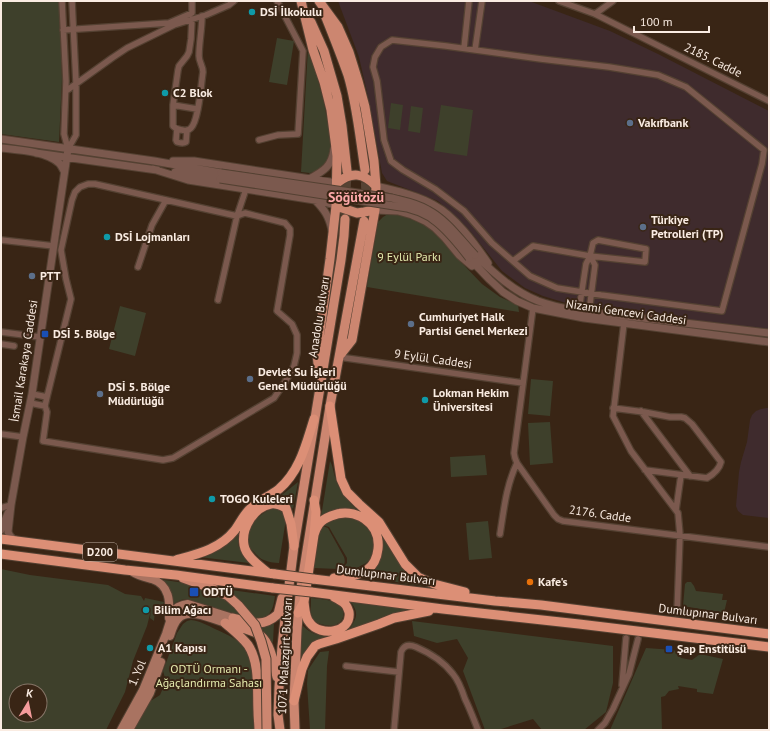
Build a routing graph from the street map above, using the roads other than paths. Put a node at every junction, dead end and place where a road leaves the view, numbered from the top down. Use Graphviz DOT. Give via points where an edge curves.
graph roads {
  1 [pos="62,1"];
  2 [pos="72,1"];
  3 [pos="192,1"];
  4 [pos="234,1"];
  5 [pos="277,1"];
  6 [pos="301,1"];
  7 [pos="319,1"];
  8 [pos="469,1"];
  9 [pos="482,1"];
  10 [pos="558,1"];
  11 [pos="613,1"];
  12 [pos="595,14"];
  13 [pos="202,16"];
  14 [pos="192,19"];
  15 [pos="63,30"];
  16 [pos="73,30"];
  17 [pos="464,48"];
  18 [pos="475,50"];
  19 [pos="76,83"];
  20 [pos="66,91"];
  21 [pos="769,101"];
  22 [pos="173,105"];
  23 [pos="197,109"];
  24 [pos="177,129"];
  25 [pos="187,130"];
  26 [pos="1,139"];
  27 [pos="259,140"];
  28 [pos="335,141"];
  29 [pos="1,148"];
  30 [pos="68,149"];
  31 [pos="36,153"];
  32 [pos="66,158"];
  33 [pos="77,159"];
  34 [pos="154,161"];
  35 [pos="153,169"];
  36 [pos="365,170"];
  37 [pos="64,171"];
  38 [pos="347,171"];
  39 [pos="220,176"];
  40 [pos="309,179"];
  41 [pos="337,182"];
  42 [pos="376,186"];
  43 [pos="246,189"];
  44 [pos="166,200"];
  45 [pos="315,200"];
  46 [pos="336,206"];
  47 [pos="375,210"];
  48 [pos="237,216"];
  49 [pos="345,219"];
  50 [pos="364,221"];
  51 [pos="333,234"];
  52 [pos="1,240"];
  53 [pos="54,246"];
  54 [pos="590,256"];
  55 [pos="513,261"];
  56 [pos="138,267"];
  57 [pos="492,277"];
  58 [pos="582,292"];
  59 [pos="591,293"];
  60 [pos="218,300"];
  61 [pos="533,308"];
  62 [pos="579,310"];
  63 [pos="589,312"];
  64 [pos="624,323"];
  65 [pos="1,332"];
  66 [pos="769,333"];
  67 [pos="40,337"];
  68 [pos="769,342"];
  69 [pos="1,344"];
  70 [pos="14,346"];
  71 [pos="339,357"];
  72 [pos="523,382"];
  73 [pos="320,385"];
  74 [pos="32,394"];
  75 [pos="47,397"];
  76 [pos="30,403"];
  77 [pos="45,406"];
  78 [pos="330,406"];
  79 [pos="614,408"];
  80 [pos="641,411"];
  81 [pos="314,419"];
  82 [pos="1,434"];
  83 [pos="22,437"];
  84 [pos="517,463"];
  85 [pos="645,470"];
  86 [pos="681,475"];
  87 [pos="690,476"];
  88 [pos="314,500"];
  89 [pos="11,505"];
  90 [pos="1,508"];
  91 [pos="676,510"];
  92 [pos="1,530"];
  93 [pos="500,534"];
  94 [pos="314,535"];
  95 [pos="680,535"];
  96 [pos="1,539"];
  97 [pos="26,542"];
  98 [pos="294,546"];
  99 [pos="769,547"];
  100 [pos="1,554"];
  101 [pos="293,558"];
  102 [pos="173,561"];
  103 [pos="131,571"];
  104 [pos="271,574"];
  105 [pos="176,575"];
  106 [pos="324,580"];
  107 [pos="289,584"];
  108 [pos="332,595"];
  109 [pos="495,601"];
  110 [pos="304,602"];
  111 [pos="438,609"];
  112 [pos="298,613"];
  113 [pos="678,613"];
  114 [pos="278,614"];
  115 [pos="229,620"];
  116 [pos="285,623"];
  117 [pos="172,624"];
  118 [pos="769,634"];
  119 [pos="626,638"];
  120 [pos="638,639"];
  121 [pos="769,647"];
  122 [pos="346,666"];
  123 [pos="399,672"];
  124 [pos="154,673"];
  125 [pos="279,687"];
  126 [pos="622,687"];
  127 [pos="294,701"];
  128 [pos="121,730"];
  129 [pos="128,730"];
  130 [pos="259,730"];
  131 [pos="267,730"];
  132 [pos="279,730"];
  133 [pos="295,730"];
  134 [pos="299,730"];
  135 [pos="394,730"];
  136 [pos="478,730"];
  137 [pos="598,730"];
  1 -- 15 [label="street, İsmail Karakaya Caddesi"];
  2 -- 16 [label="street, İsmail Karakaya Caddesi"];
  3 -- 16 [label="street" via="192,13 169,23"];
  4 -- 13 [label="street"];
  5 -- 27 [label="street" via="303,51 298,134 278,135"];
  6 -- 28 [label="main road" via="331,110"];
  6 -- 38 [label="main road" via="324,50 337,96"];
  7 -- 36 [label="main road" via="348,76"];
  7 -- 42 [label="main road" via="338,27 358,81 365,107"];
  8 -- 17 [label="street"];
  9 -- 18 [label="street"];
  10 -- 12 [label="street, 2185. Cadde"];
  11 -- 12 [label="street"];
  12 -- 21 [label="street, 2185. Cadde"];
  13 -- 14 [label="street"];
  13 -- 23 [label="street" via="199,55 203,72"];
  14 -- 19 [label="street" via="127,48"];
  14 -- 22 [label="street" via="189,52 178,68"];
  15 -- 16 [label="street"];
  15 -- 20 [label="street, İsmail Karakaya Caddesi"];
  16 -- 19 [label="street, İsmail Karakaya Caddesi"];
  17 -- 18 [label="street"];
  17 -- 55 [label="street" via="392,40 381,47 373,67 384,140 391,161 464,211 492,244"];
  18 -- 59 [label="street" via="658,75 686,87 764,150 722,311"];
  19 -- 20 [label="street"];
  19 -- 30 [label="street, İsmail Karakaya Caddesi" via="76,135"];
  20 -- 30 [label="street, İsmail Karakaya Caddesi" via="64,134"];
  22 -- 23 [label="street"];
  22 -- 24 [label="street" via="173,125"];
  23 -- 25 [label="street" via="195,121"];
  24 -- 25 [label="street"];
  24 -- 25 [label="street" via="176,140 181,143 186,142"];
  26 -- 30 [label="street"];
  28 -- 40 [label="street" via="330,164"];
  28 -- 41 [label="main road"];
  29 -- 31 [label="street"];
  30 -- 32 [label="street, İsmail Karakaya Caddesi"];
  30 -- 34 [label="street"];
  31 -- 32 [label="street"];
  31 -- 37 [label="street" via="59,163"];
  32 -- 33 [label="street"];
  32 -- 37 [label="street, İsmail Karakaya Caddesi"];
  33 -- 35 [label="street"];
  33 -- 37 [label="street"];
  34 -- 39 [label="street"];
  34 -- 40 [label="street" via="194,161"];
  35 -- 39 [label="street"];
  35 -- 43 [label="street" via="188,180"];
  37 -- 53 [label="street, İsmail Karakaya Caddesi"];
  39 -- 57 [label="street, Nizami Gencevi Caddesi, bridge" via="356,196 423,213 435,220"];
  40 -- 41 [label="street"];
  41 -- 42 [label="main road" via="350,175 370,180"];
  41 -- 46 [label="main road"];
  42 -- 47 [label="main road"];
  42 -- 57 [label="street, Nizami Gencevi Caddesi" via="424,200 449,216 480,251"];
  43 -- 45 [label="street"];
  43 -- 48 [label="street"];
  44 -- 48 [label="street"];
  44 -- 56 [label="street" via="152,225"];
  44 -- 75 [label="street" via="95,184 80,187 75,192 61,250 71,299"];
  45 -- 46 [label="street"];
  45 -- 51 [label="street" via="329,218"];
  46 -- 47 [label="main road" via="357,213"];
  46 -- 51 [label="main road"];
  47 -- 57 [label="street, Nizami Gencevi Caddesi" via="398,211 425,221 435,228 459,255"];
  47 -- 71 [label="main road" via="352,340"];
  48 -- 60 [label="street"];
  48 -- 77 [label="street" via="245,214 285,223 290,229 277,311 292,324 297,335 297,353 294,366 274,398 186,451 163,460 43,441 47,412"];
  49 -- 73 [label="main road, Anadolu Bulvarı" via="341,260"];
  50 -- 71 [label="main road"];
  51 -- 73 [label="main road" via="318,349"];
  52 -- 53 [label="street"];
  53 -- 67 [label="street, İsmail Karakaya Caddesi"];
  54 -- 54 [label="street" via="593,243 598,240 646,249 645,262"];
  54 -- 55 [label="street" via="534,246"];
  54 -- 58 [label="street" via="586,264"];
  54 -- 59 [label="street" via="595,265"];
  55 -- 58 [label="street" via="530,276 557,288"];
  57 -- 61 [label="street, Nizami Gencevi Caddesi" via="503,292"];
  57 -- 62 [label="street, Nizami Gencevi Caddesi" via="538,300"];
  58 -- 59 [label="street"];
  58 -- 62 [label="street"];
  59 -- 63 [label="street"];
  61 -- 64 [label="street, Nizami Gencevi Caddesi"];
  61 -- 72 [label="street, 2176. Cadde"];
  62 -- 63 [label="street, Nizami Gencevi Caddesi"];
  63 -- 66 [label="street, Nizami Gencevi Caddesi"];
  64 -- 68 [label="street, Nizami Gencevi Caddesi"];
  64 -- 79 [label="street"];
  65 -- 67 [label="street"];
  67 -- 74 [label="street, İsmail Karakaya Caddesi"];
  69 -- 70 [label="street"];
  71 -- 72 [label="street, 9 Eylül Caddesi"];
  71 -- 78 [label="main road"];
  72 -- 84 [label="street, 2176. Cadde" via="514,453"];
  73 -- 81 [label="main road, Anadolu Bulvarı"];
  74 -- 75 [label="street"];
  74 -- 76 [label="street, İsmail Karakaya Caddesi"];
  75 -- 77 [label="street"];
  76 -- 77 [label="street"];
  76 -- 83 [label="street, İsmail Karakaya Caddesi"];
  78 -- 88 [label="main road"];
  78 -- 109 [label="highway" via="341,480 347,492 379,522 405,564 418,577 434,584"];
  79 -- 80 [label="street"];
  79 -- 85 [label="street" via="612,416 631,451"];
  80 -- 87 [label="street"];
  80 -- 87 [label="street" via="685,418 721,462 716,473 707,478"];
  81 -- 98 [label="main road, Anadolu Bulvarı"];
  81 -- 102 [label="highway" via="301,459 285,483 249,510 235,530 218,546"];
  82 -- 83 [label="street"];
  83 -- 89 [label="street, İsmail Karakaya Caddesi"];
  84 -- 93 [label="street" via="506,494"];
  84 -- 95 [label="street, 2176. Cadde" via="558,519"];
  85 -- 86 [label="street"];
  85 -- 91 [label="street"];
  86 -- 87 [label="street"];
  86 -- 91 [label="street"];
  88 -- 94 [label="highway"];
  88 -- 112 [label="main road, 1071 Malazgirt Bulvarı"];
  89 -- 90 [label="street"];
  89 -- 92 [label="street, İsmail Karakaya Caddesi"];
  89 -- 97 [label="street, İsmail Karakaya Caddesi" via="8,532 13,539"];
  91 -- 95 [label="street"];
  94 -- 106 [label="highway" via="319,523 337,513 361,516 371,524 377,534 378,555 374,564 359,574"];
  94 -- 110 [label="highway"];
  95 -- 99 [label="street, 2176. Cadde"];
  95 -- 113 [label="street"];
  96 -- 97 [label="highway, Dumlupınar Bulvarı / D200"];
  97 -- 102 [label="highway, Dumlupınar Bulvarı / D200"];
  98 -- 101 [label="main road, Anadolu Bulvarı"];
  98 -- 104 [label="highway" via="286,508 272,504 256,512 246,528 244,545 246,552"];
  100 -- 103 [label="highway, D200"];
  101 -- 107 [label="main road, Anadolu Bulvarı"];
  101 -- 114 [label="main road" via="287,563"];
  102 -- 104 [label="highway, Dumlupınar Bulvarı / D200"];
  103 -- 105 [label="highway, D200"];
  103 -- 117 [label="main road" via="161,584 165,589"];
  104 -- 106 [label="highway, Dumlupınar Bulvarı, bridge"];
  105 -- 108 [label="highway, D200, bridge"];
  105 -- 131 [label="main road, bridge" via="228,596 254,625 262,642 266,660"];
  106 -- 109 [label="highway, Dumlupınar Bulvarı"];
  107 -- 116 [label="main road, 1071 Malazgirt Bulvarı"];
  108 -- 110 [label="highway" via="345,604 349,614 347,623 336,630 321,630 311,625"];
  108 -- 111 [label="highway"];
  109 -- 118 [label="highway, Dumlupınar Bulvarı"];
  110 -- 112 [label="highway"];
  111 -- 121 [label="highway"];
  111 -- 127 [label="highway" via="394,618 315,646 302,670"];
  112 -- 127 [label="main road, 1071 Malazgirt Bulvarı"];
  114 -- 115 [label="main road" via="263,623"];
  114 -- 116 [label="main road"];
  115 -- 117 [label="main road" via="190,614 181,616"];
  115 -- 125 [label="main road" via="261,636 267,644"];
  115 -- 130 [label="main road" via="254,658"];
  116 -- 125 [label="main road, 1071 Malazgirt Bulvarı"];
  117 -- 124 [label="main road, 1. Yol" via="161,660"];
  117 -- 124 [label="main road, 1. Yol" via="166,634"];
  119 -- 126 [label="street"];
  120 -- 126 [label="street" via="629,674"];
  122 -- 123 [label="street"];
  123 -- 135 [label="street"];
  123 -- 136 [label="street" via="403,648 406,646 414,646 441,662 459,683"];
  124 -- 128 [label="main road, 1. Yol"];
  124 -- 129 [label="main road, 1. Yol" via="150,693"];
  125 -- 132 [label="main road, 1071 Malazgirt Bulvarı"];
  126 -- 137 [label="street" via="613,709"];
  127 -- 133 [label="main road, 1071 Malazgirt Bulvarı"];
  127 -- 134 [label="main road"];
}
